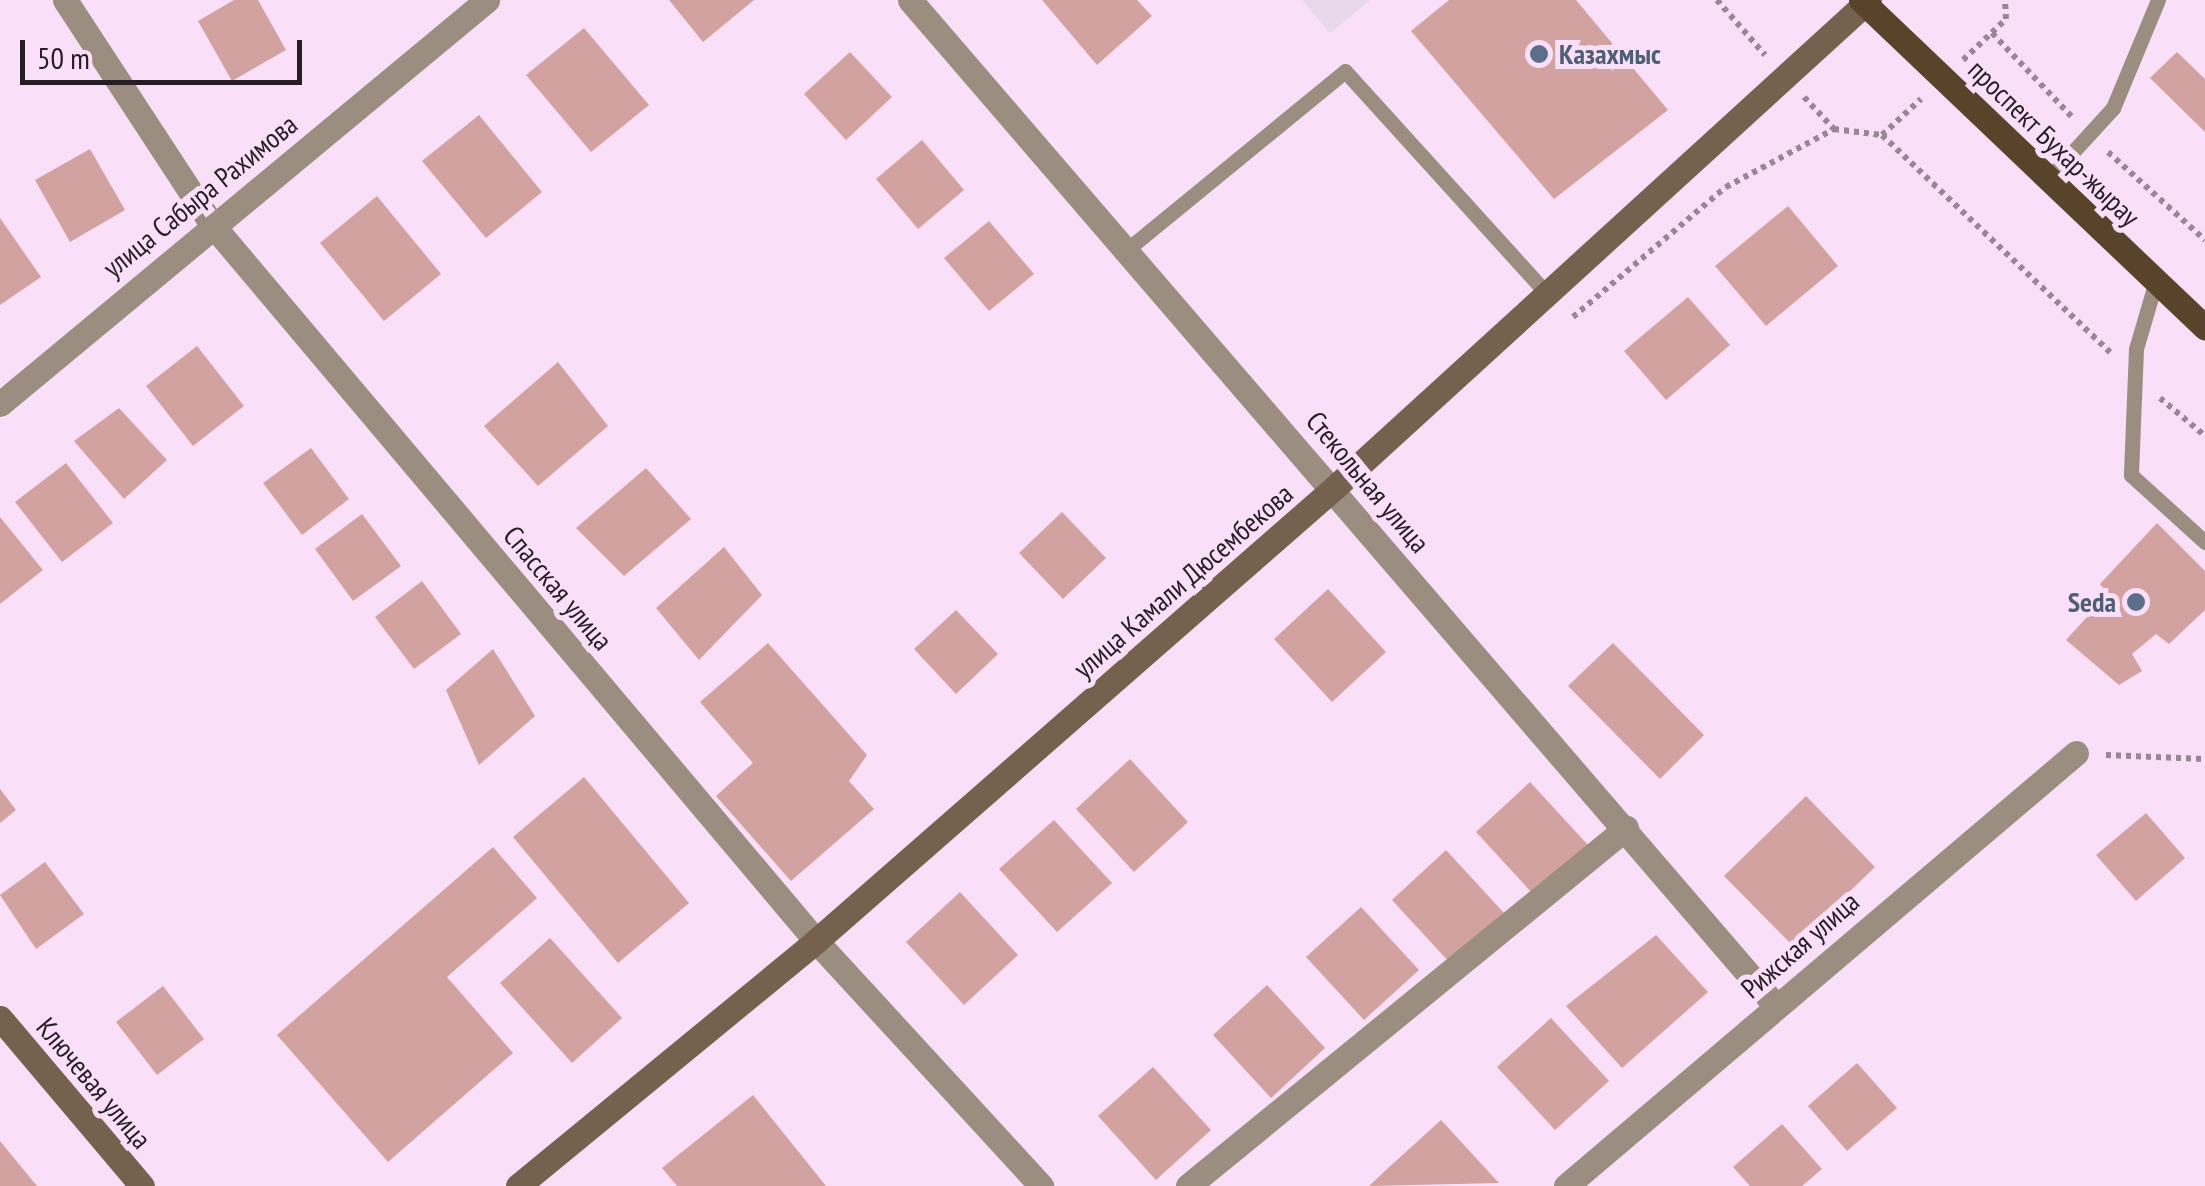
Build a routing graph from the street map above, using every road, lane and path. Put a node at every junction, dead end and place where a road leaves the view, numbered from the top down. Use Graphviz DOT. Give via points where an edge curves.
graph roads {
  1 [pos="65,0"];
  2 [pos="487,0"];
  3 [pos="910,0"];
  4 [pos="2158,0"];
  5 [pos="1865,1"];
  6 [pos="2050,178"];
  7 [pos="210,222"];
  8 [pos="1129,248"];
  9 [pos="2155,284"];
  10 [pos="1550,297"];
  11 [pos="1560,328"];
  12 [pos="2205,328"];
  13 [pos="2135,376"];
  14 [pos="0,404"];
  15 [pos="2205,436"];
  16 [pos="1334,488"];
  17 [pos="2205,542"];
  18 [pos="2076,753"];
  19 [pos="2205,759"];
  20 [pos="1626,828"];
  21 [pos="816,941"];
  22 [pos="1776,1006"];
  23 [pos="0,1018"];
  24 [pos="142,1186"];
  25 [pos="518,1186"];
  26 [pos="1041,1186"];
  27 [pos="1188,1186"];
  28 [pos="1566,1186"];
  1 -- 7 [label="street, Спасская улица"];
  2 -- 7 [label="street, улица Сабыра Рахимова"];
  3 -- 8 [label="street, Стекольная улица"];
  4 -- 6 [label="lane" via="2114,108"];
  5 -- 6 [label="main road, проспект Бухар-жырау"];
  5 -- 10 [label="main road, улица Камали Дюсембекова"];
  6 -- 9 [label="main road, проспект Бухар-жырау"];
  7 -- 14 [label="street, улица Сабыра Рахимова"];
  7 -- 21 [label="street, Спасская улица"];
  8 -- 10 [label="lane" via="1345,71"];
  8 -- 16 [label="street, Стекольная улица"];
  9 -- 12 [label="main road, проспект Бухар-жырау"];
  9 -- 13 [label="lane"];
  10 -- 16 [label="main road, улица Камали Дюсембекова"];
  11 -- 13 [label="path" via="1726,186 1834,128 1882,136"];
  13 -- 15 [label="path"];
  13 -- 17 [label="lane" via="2131,475"];
  16 -- 20 [label="street, Стекольная улица"];
  16 -- 21 [label="main road, улица Камали Дюсембекова"];
  18 -- 19 [label="path"];
  18 -- 22 [label="street, Рижская улица"];
  20 -- 22 [label="street, Стекольная улица"];
  20 -- 27 [label="street"];
  21 -- 25 [label="main road, улица Камали Дюсембекова"];
  21 -- 26 [label="street, Спасская улица"];
  22 -- 28 [label="street, Рижская улица"];
  23 -- 24 [label="main road, Ключевая улица"];
}
